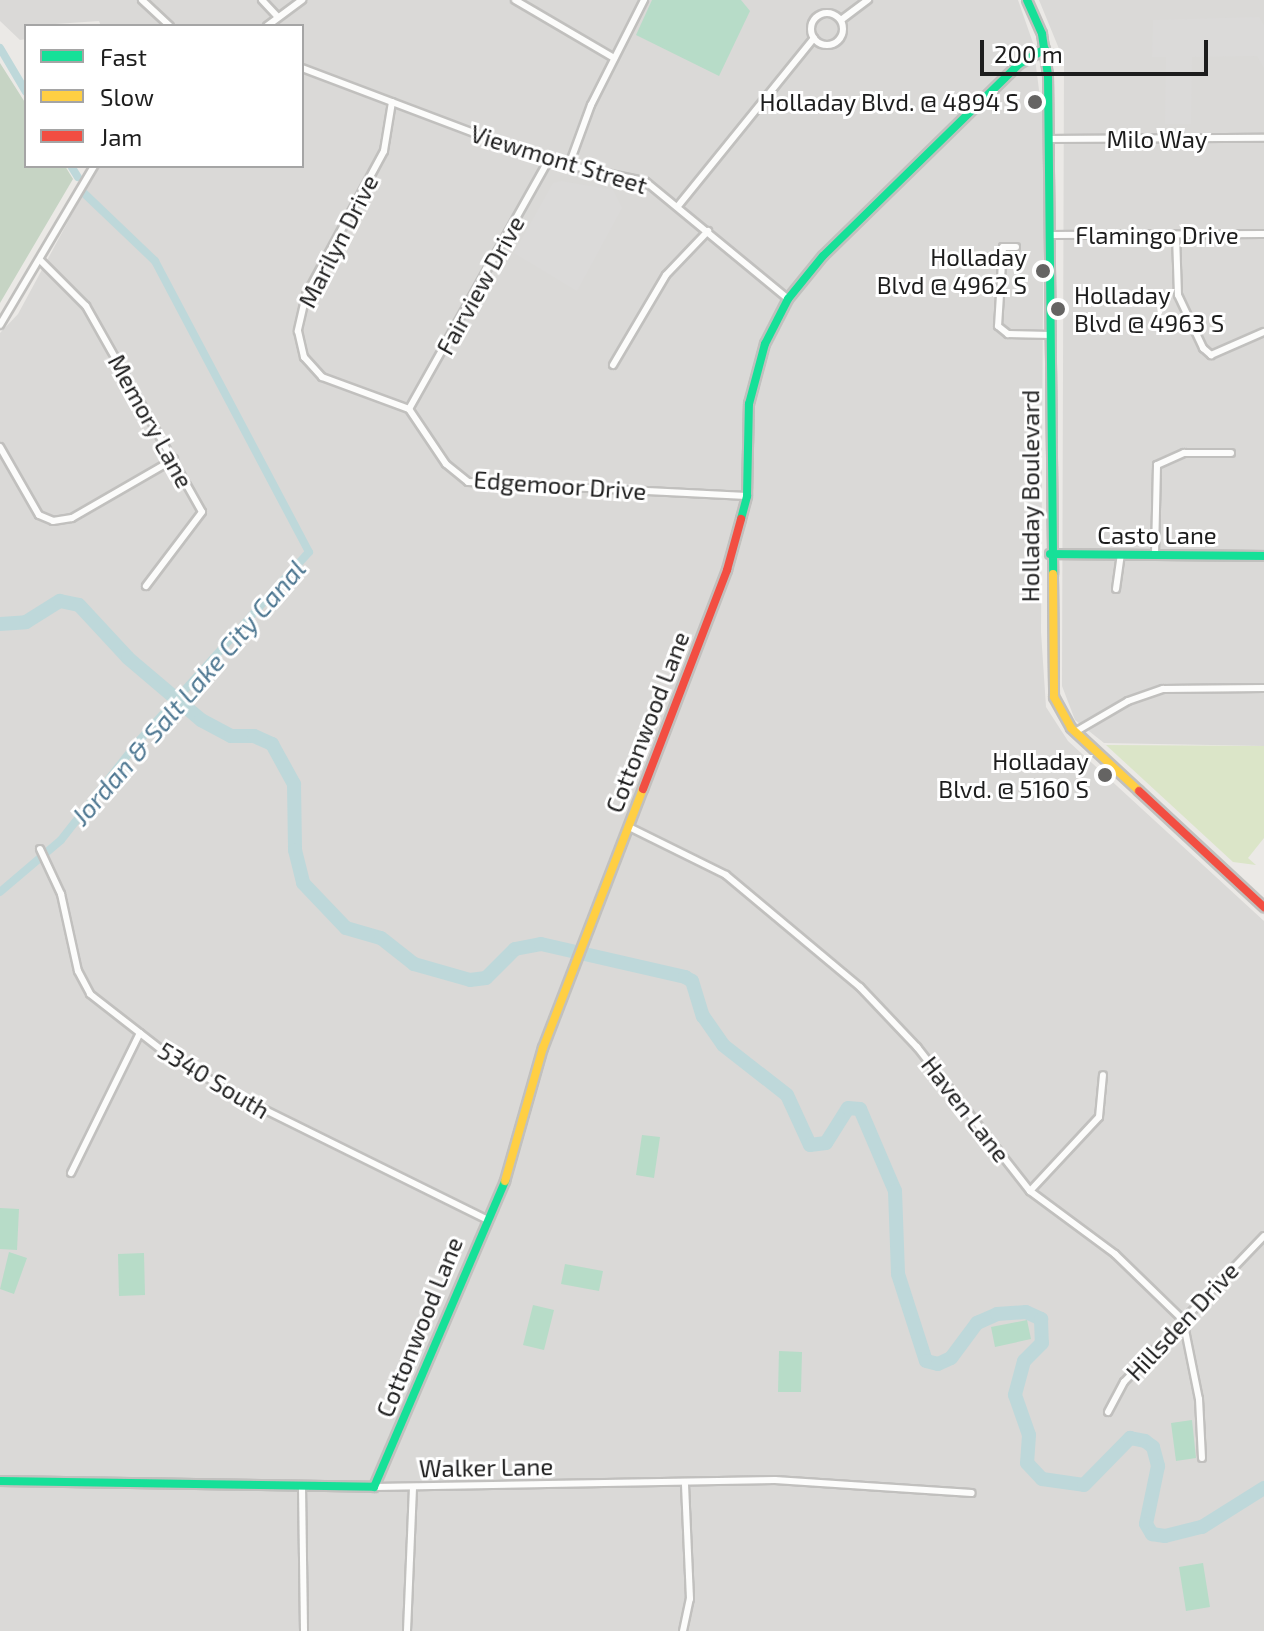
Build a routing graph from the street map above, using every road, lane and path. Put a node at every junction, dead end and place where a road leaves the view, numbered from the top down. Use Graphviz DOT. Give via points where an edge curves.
graph roads {
  1 [pos="142,0"];
  2 [pos="262,0"];
  3 [pos="302,0"];
  4 [pos="515,0"];
  5 [pos="644,0"];
  6 [pos="868,0"];
  7 [pos="1027,0"];
  8 [pos="278,17"];
  9 [pos="841,20"];
  10 [pos="168,24"];
  11 [pos="269,24"];
  12 [pos="814,38"];
  13 [pos="1045,49"];
  14 [pos="614,58"];
  15 [pos="304,69"];
  16 [pos="392,102"];
  17 [pos="1264,138"];
  18 [pos="1049,139"];
  19 [pos="548,161"];
  20 [pos="569,165"];
  21 [pos="93,168"];
  22 [pos="678,206"];
  23 [pos="708,231"];
  24 [pos="1264,234"];
  25 [pos="1050,235"];
  26 [pos="1176,235"];
  27 [pos="1016,247"];
  28 [pos="40,260"];
  29 [pos="788,299"];
  30 [pos="0,325"];
  31 [pos="1264,332"];
  32 [pos="1050,335"];
  33 [pos="613,365"];
  34 [pos="409,409"];
  35 [pos="0,447"];
  36 [pos="1231,453"];
  37 [pos="174,459"];
  38 [pos="747,496"];
  39 [pos="1050,554"];
  40 [pos="1155,554"];
  41 [pos="1121,555"];
  42 [pos="1264,556"];
  43 [pos="146,586"];
  44 [pos="1116,589"];
  45 [pos="1264,688"];
  46 [pos="1075,732"];
  47 [pos="629,827"];
  48 [pos="40,849"];
  49 [pos="1264,907"];
  50 [pos="140,1033"];
  51 [pos="1103,1075"];
  52 [pos="71,1173"];
  53 [pos="1030,1191"];
  54 [pos="486,1219"];
  55 [pos="1264,1236"];
  56 [pos="1183,1320"];
  57 [pos="1108,1412"];
  58 [pos="1202,1458"];
  59 [pos="0,1481"];
  60 [pos="685,1485"];
  61 [pos="302,1487"];
  62 [pos="374,1487"];
  63 [pos="413,1488"];
  64 [pos="972,1493"];
  65 [pos="410,1629"];
  66 [pos="304,1631"];
  67 [pos="683,1631"];
  1 -- 10 [label="street"];
  2 -- 8 [label="street"];
  3 -- 8 [label="street"];
  4 -- 14 [label="street"];
  5 -- 14 [label="street"];
  6 -- 9 [label="street"];
  7 -- 13 [label="street, Holladay Boulevard"];
  8 -- 11 [label="street"];
  9 -- 12 [label="street" via="843,32 837,42 825,44"];
  9 -- 12 [label="street" via="830,13 818,16 812,26"];
  12 -- 22 [label="street"];
  13 -- 18 [label="street, Holladay Boulevard"];
  13 -- 29 [label="street, Cottonwood Lane" via="1019,64 823,256"];
  14 -- 20 [label="street"];
  15 -- 16 [label="street, Viewmont Street"];
  16 -- 19 [label="street, Viewmont Street"];
  16 -- 34 [label="street, Marilyn Drive" via="384,151 306,295 298,331 304,357 322,377"];
  17 -- 18 [label="street, Milo Way"];
  18 -- 25 [label="street, Holladay Boulevard"];
  19 -- 20 [label="street, Viewmont Street"];
  19 -- 34 [label="street, Fairview Drive"];
  20 -- 22 [label="street, Viewmont Street" via="639,179"];
  21 -- 28 [label="street"];
  22 -- 23 [label="street, Viewmont Street"];
  23 -- 29 [label="street, Viewmont Street"];
  23 -- 33 [label="street" via="666,275"];
  24 -- 26 [label="street, Flamingo Drive"];
  25 -- 26 [label="street, Flamingo Drive"];
  25 -- 32 [label="street, Holladay Boulevard"];
  26 -- 31 [label="street" via="1178,295 1203,348 1211,355"];
  27 -- 32 [label="street" via="1003,247 998,326 1008,334"];
  28 -- 30 [label="street"];
  28 -- 37 [label="street, Memory Lane" via="86,306"];
  29 -- 38 [label="street, Cottonwood Lane" via="753,385"];
  32 -- 39 [label="street, Holladay Boulevard"];
  34 -- 38 [label="street, Edgemoor Drive" via="446,464 468,482"];
  35 -- 37 [label="street" via="39,515 53,521 72,518"];
  36 -- 40 [label="street" via="1184,453 1157,465"];
  37 -- 43 [label="street, Memory Lane" via="202,512"];
  38 -- 47 [label="street, Cottonwood Lane" via="727,570"];
  39 -- 41 [label="street, Casto Lane"];
  39 -- 46 [label="street, Holladay Boulevard" via="1051,685 1058,708"];
  40 -- 41 [label="street, Casto Lane"];
  40 -- 42 [label="street, Casto Lane"];
  41 -- 44 [label="street"];
  45 -- 46 [label="street" via="1163,689 1128,701"];
  46 -- 49 [label="street, Holladay Boulevard"];
  47 -- 53 [label="street, Haven Lane" via="726,875 870,995"];
  47 -- 54 [label="street, Cottonwood Lane" via="543,1048 516,1151"];
  48 -- 50 [label="street, 5340 South" via="61,894 82,985"];
  50 -- 52 [label="street"];
  50 -- 54 [label="street, 5340 South" via="245,1100"];
  51 -- 53 [label="street" via="1099,1117"];
  53 -- 56 [label="street, Haven Lane" via="1115,1254"];
  54 -- 62 [label="street, Cottonwood Lane"];
  55 -- 56 [label="street, Hillsden Drive"];
  56 -- 57 [label="street, Hillsden Drive" via="1118,1390"];
  56 -- 58 [label="street" via="1199,1399"];
  59 -- 61 [label="street, Walker Lane"];
  60 -- 63 [label="street, Walker Lane"];
  60 -- 64 [label="street, Walker Lane" via="873,1483"];
  60 -- 67 [label="street" via="683,1537 690,1592"];
  61 -- 62 [label="street, Walker Lane"];
  61 -- 66 [label="street"];
  62 -- 63 [label="street, Walker Lane"];
  63 -- 65 [label="street"];
}
